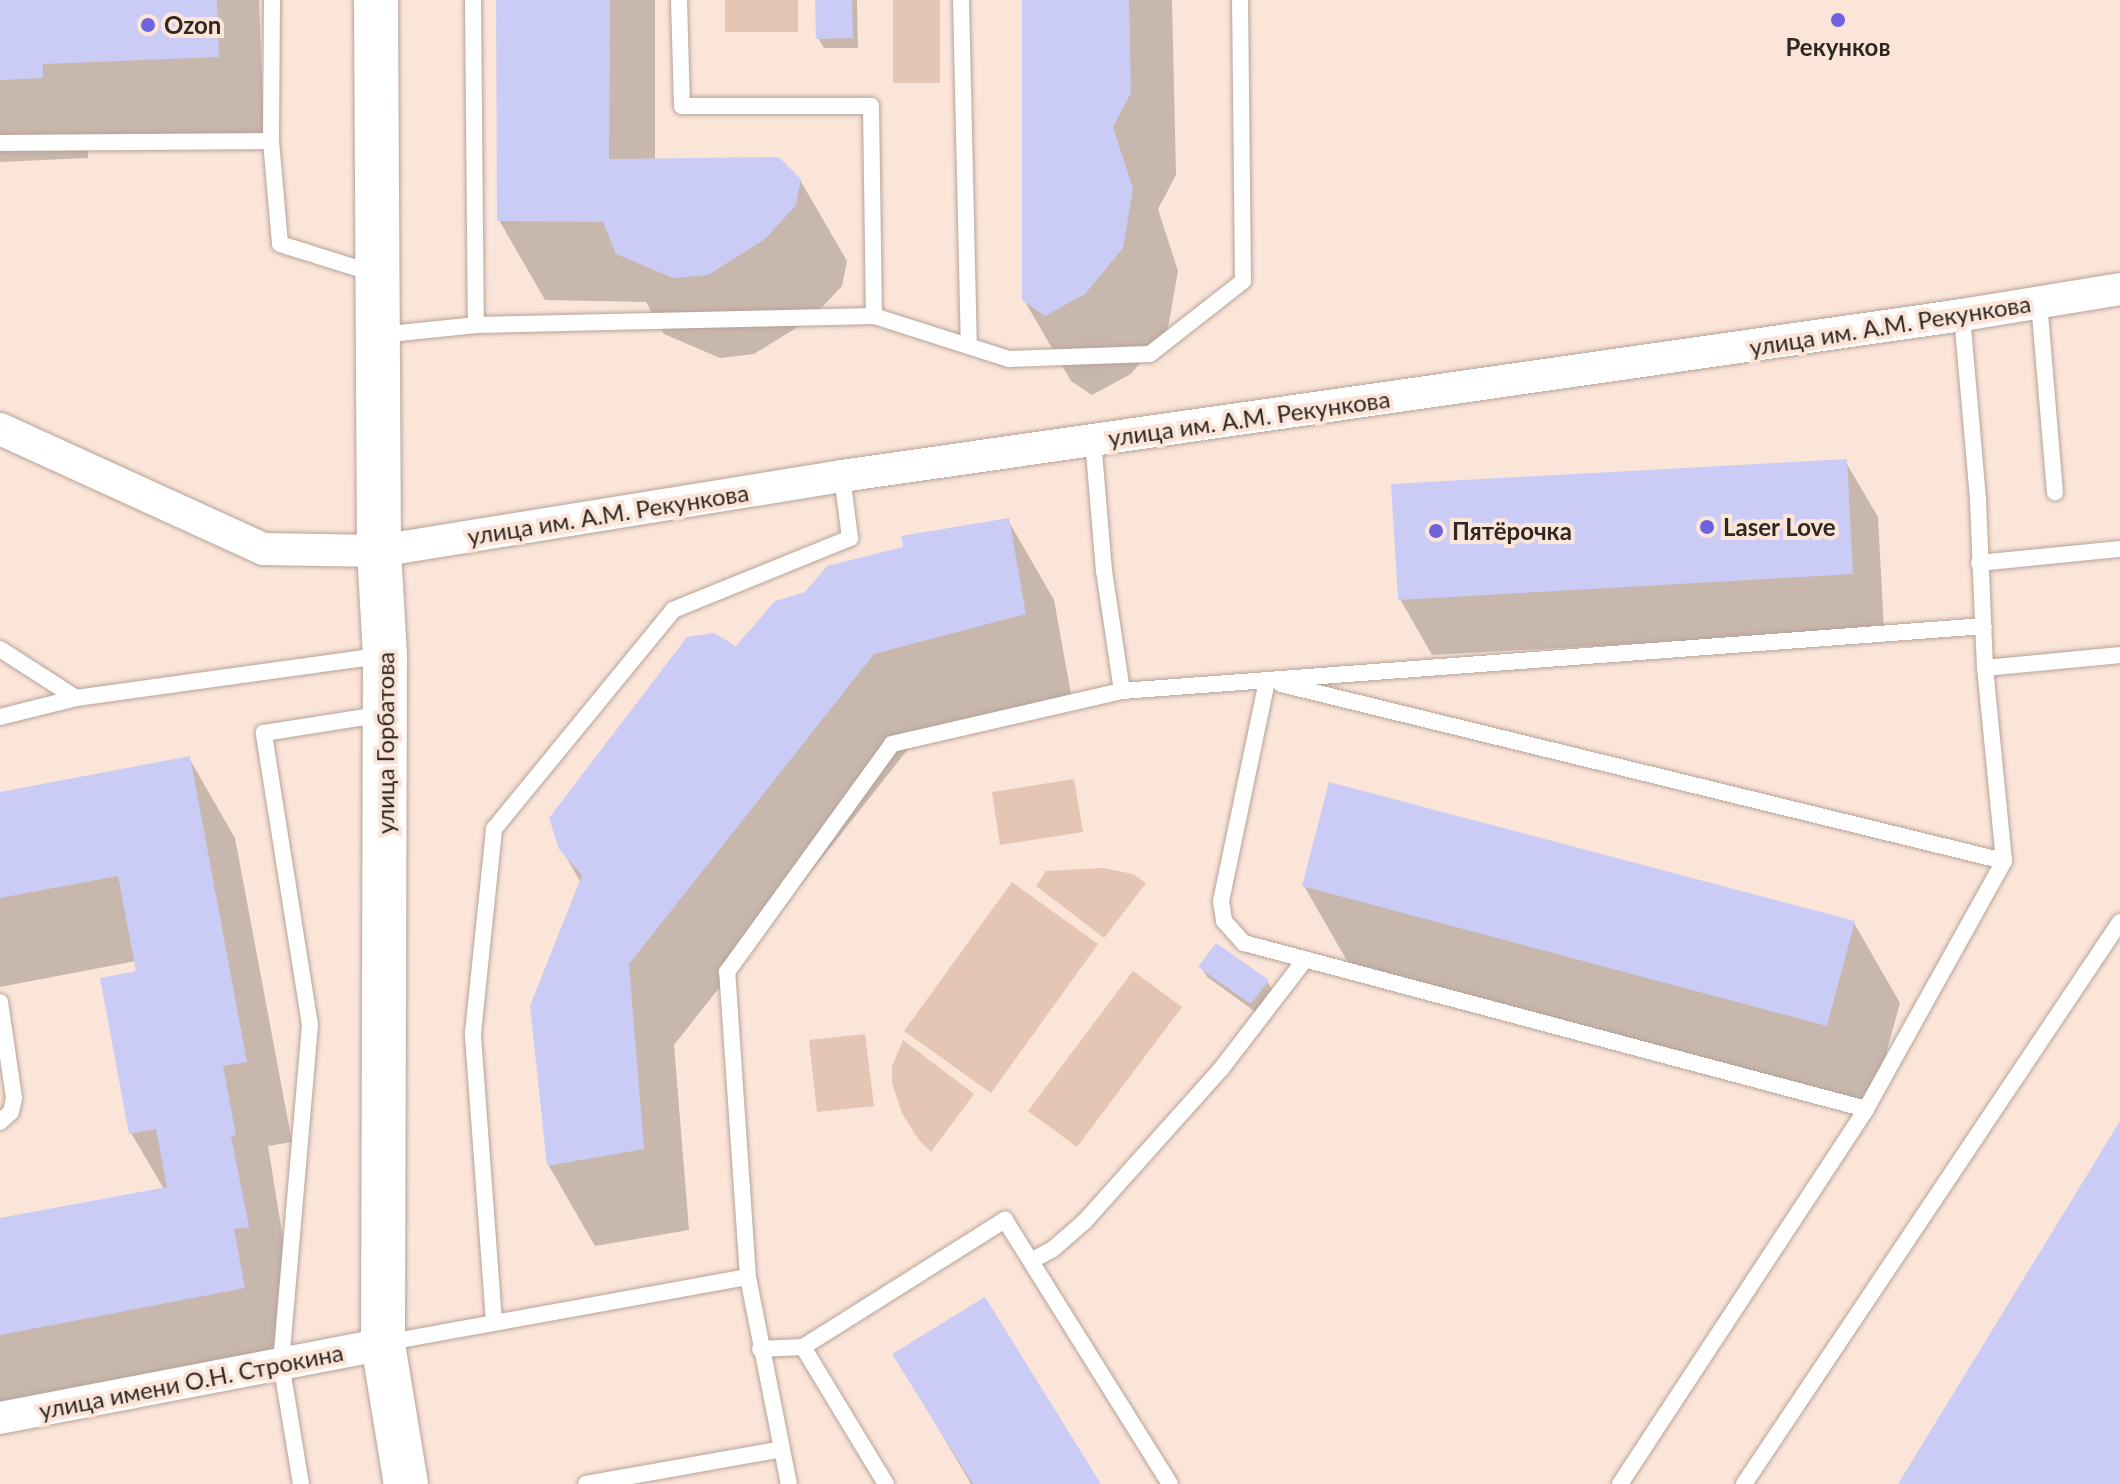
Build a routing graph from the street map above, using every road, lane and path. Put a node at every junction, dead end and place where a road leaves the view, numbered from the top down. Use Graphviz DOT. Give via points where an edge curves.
graph roads {
  1 [pos="272,0"];
  2 [pos="376,0"];
  3 [pos="473,0"];
  4 [pos="679,0"];
  5 [pos="961,0"];
  6 [pos="1240,0"];
  7 [pos="271,141"];
  8 [pos="0,143"];
  9 [pos="379,275"];
  10 [pos="2120,289"];
  11 [pos="2039,302"];
  12 [pos="1962,315"];
  13 [pos="874,316"];
  14 [pos="476,325"];
  15 [pos="380,335"];
  16 [pos="969,345"];
  17 [pos="0,429"];
  18 [pos="1093,440"];
  19 [pos="842,476"];
  20 [pos="2055,492"];
  21 [pos="2120,549"];
  22 [pos="379,551"];
  23 [pos="1979,563"];
  24 [pos="1984,626"];
  25 [pos="0,649"];
  26 [pos="385,654"];
  27 [pos="2120,655"];
  28 [pos="1985,668"];
  29 [pos="1267,681"];
  30 [pos="1122,691"];
  31 [pos="76,698"];
  32 [pos="385,714"];
  33 [pos="0,717"];
  34 [pos="2004,861"];
  35 [pos="2120,922"];
  36 [pos="1304,961"];
  37 [pos="0,1002"];
  38 [pos="1866,1109"];
  39 [pos="0,1122"];
  40 [pos="1031,1261"];
  41 [pos="748,1277"];
  42 [pos="494,1322"];
  43 [pos="383,1344"];
  44 [pos="803,1347"];
  45 [pos="760,1349"];
  46 [pos="281,1363"];
  47 [pos="0,1418"];
  48 [pos="782,1449"];
  49 [pos="301,1484"];
  50 [pos="406,1484"];
  51 [pos="586,1484"];
  52 [pos="789,1484"];
  53 [pos="886,1484"];
  54 [pos="1170,1484"];
  55 [pos="1620,1484"];
  56 [pos="1744,1484"];
  1 -- 7 [label="lane"];
  2 -- 9 [label="main road, улица Горбатова"];
  3 -- 14 [label="lane"];
  4 -- 13 [label="lane" via="682,106 871,106"];
  5 -- 16 [label="lane"];
  6 -- 16 [label="lane" via="1243,281 1150,354 1009,359"];
  7 -- 8 [label="lane"];
  7 -- 9 [label="lane" via="280,244"];
  9 -- 15 [label="main road, улица Горбатова"];
  10 -- 11 [label="street, улица им. А.М. Рекункова"];
  11 -- 12 [label="street, улица им. А.М. Рекункова"];
  11 -- 20 [label="lane"];
  12 -- 18 [label="street, улица им. А.М. Рекункова"];
  12 -- 23 [label="lane"];
  13 -- 14 [label="lane"];
  13 -- 16 [label="lane"];
  14 -- 15 [label="lane"];
  15 -- 22 [label="main road, улица Горбатова"];
  17 -- 22 [label="street, улица им. А.М. Рекункова" via="263,549"];
  18 -- 19 [label="street, улица им. А.М. Рекункова"];
  18 -- 30 [label="lane" via="1104,571"];
  19 -- 22 [label="street, улица им. А.М. Рекункова"];
  19 -- 42 [label="lane" via="850,538 673,610 494,829 473,1033"];
  21 -- 23 [label="lane"];
  22 -- 26 [label="main road, улица Горбатова"];
  23 -- 24 [label="lane"];
  24 -- 28 [label="lane"];
  24 -- 29 [label="lane"];
  25 -- 31 [label="lane"];
  26 -- 31 [label="lane"];
  26 -- 32 [label="main road, улица Горбатова"];
  27 -- 28 [label="lane"];
  28 -- 34 [label="lane"];
  29 -- 30 [label="lane"];
  29 -- 34 [label="lane"];
  29 -- 36 [label="lane" via="1221,901 1224,921 1244,943"];
  30 -- 41 [label="lane" via="892,744 727,972"];
  31 -- 33 [label="lane"];
  32 -- 43 [label="main road, улица Горбатова"];
  32 -- 46 [label="lane" via="264,733 310,1025"];
  34 -- 38 [label="lane"];
  35 -- 56 [label="lane"];
  36 -- 38 [label="lane"];
  36 -- 40 [label="lane" via="1221,1069 1085,1221"];
  37 -- 39 [label="lane" via="14,1098 11,1112"];
  38 -- 55 [label="lane"];
  40 -- 44 [label="lane" via="1005,1220"];
  40 -- 54 [label="lane"];
  41 -- 42 [label="lane" via="551,1316"];
  41 -- 45 [label="lane"];
  42 -- 43 [label="lane"];
  43 -- 46 [label="street, улица имени О.Н. Строкина"];
  43 -- 50 [label="main road, улица Горбатова"];
  44 -- 45 [label="lane"];
  44 -- 53 [label="lane"];
  45 -- 48 [label="lane"];
  46 -- 47 [label="street, улица имени О.Н. Строкина"];
  46 -- 49 [label="lane"];
  48 -- 51 [label="lane"];
  48 -- 52 [label="lane"];
}
